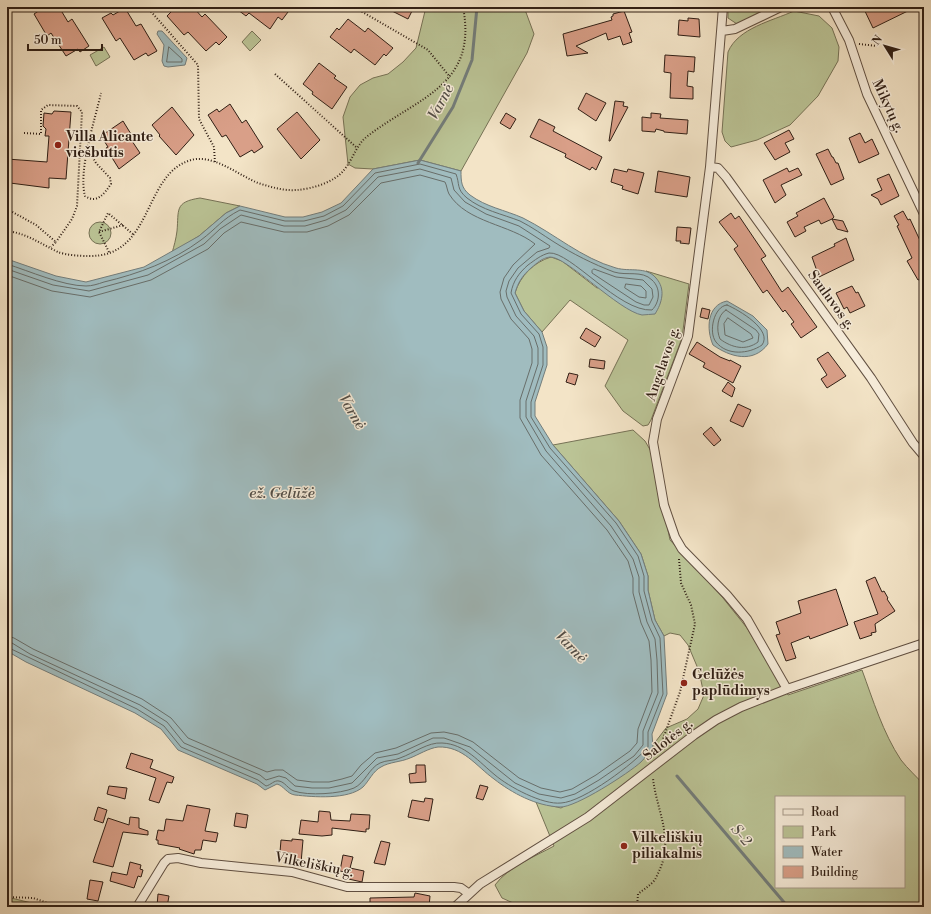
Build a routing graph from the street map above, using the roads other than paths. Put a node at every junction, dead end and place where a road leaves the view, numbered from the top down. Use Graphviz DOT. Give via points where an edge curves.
graph roads {
  1 [pos="723,7"];
  2 [pos="781,7"];
  3 [pos="832,7"];
  4 [pos="722,30"];
  5 [pos="710,167"];
  6 [pos="924,214"];
  7 [pos="924,456"];
  8 [pos="924,643"];
  9 [pos="787,689"];
  10 [pos="468,893"];
  11 [pos="137,907"];
  12 [pos="455,907"];
  1 -- 4 [label="street, Angelavos g."];
  2 -- 4 [label="street" via="734,29"];
  3 -- 6 [label="street, Mikytų g." via="850,44 867,94"];
  4 -- 5 [label="street, Angelavos g."];
  5 -- 7 [label="street, Sauluvos g." via="718,168 726,177"];
  5 -- 9 [label="street, Angelavos g." via="688,336 657,419 653,442 664,505 675,537 682,549 727,594 747,619"];
  8 -- 9 [label="street, Salotės g."];
  9 -- 10 [label="street, Salotės g." via="716,720 588,817 514,861"];
  10 -- 11 [label="street, Vilkeliškių g." via="454,887 347,887 292,872 201,863 178,858 168,859 164,863"];
  10 -- 12 [label="street, Salotės g."];
}
